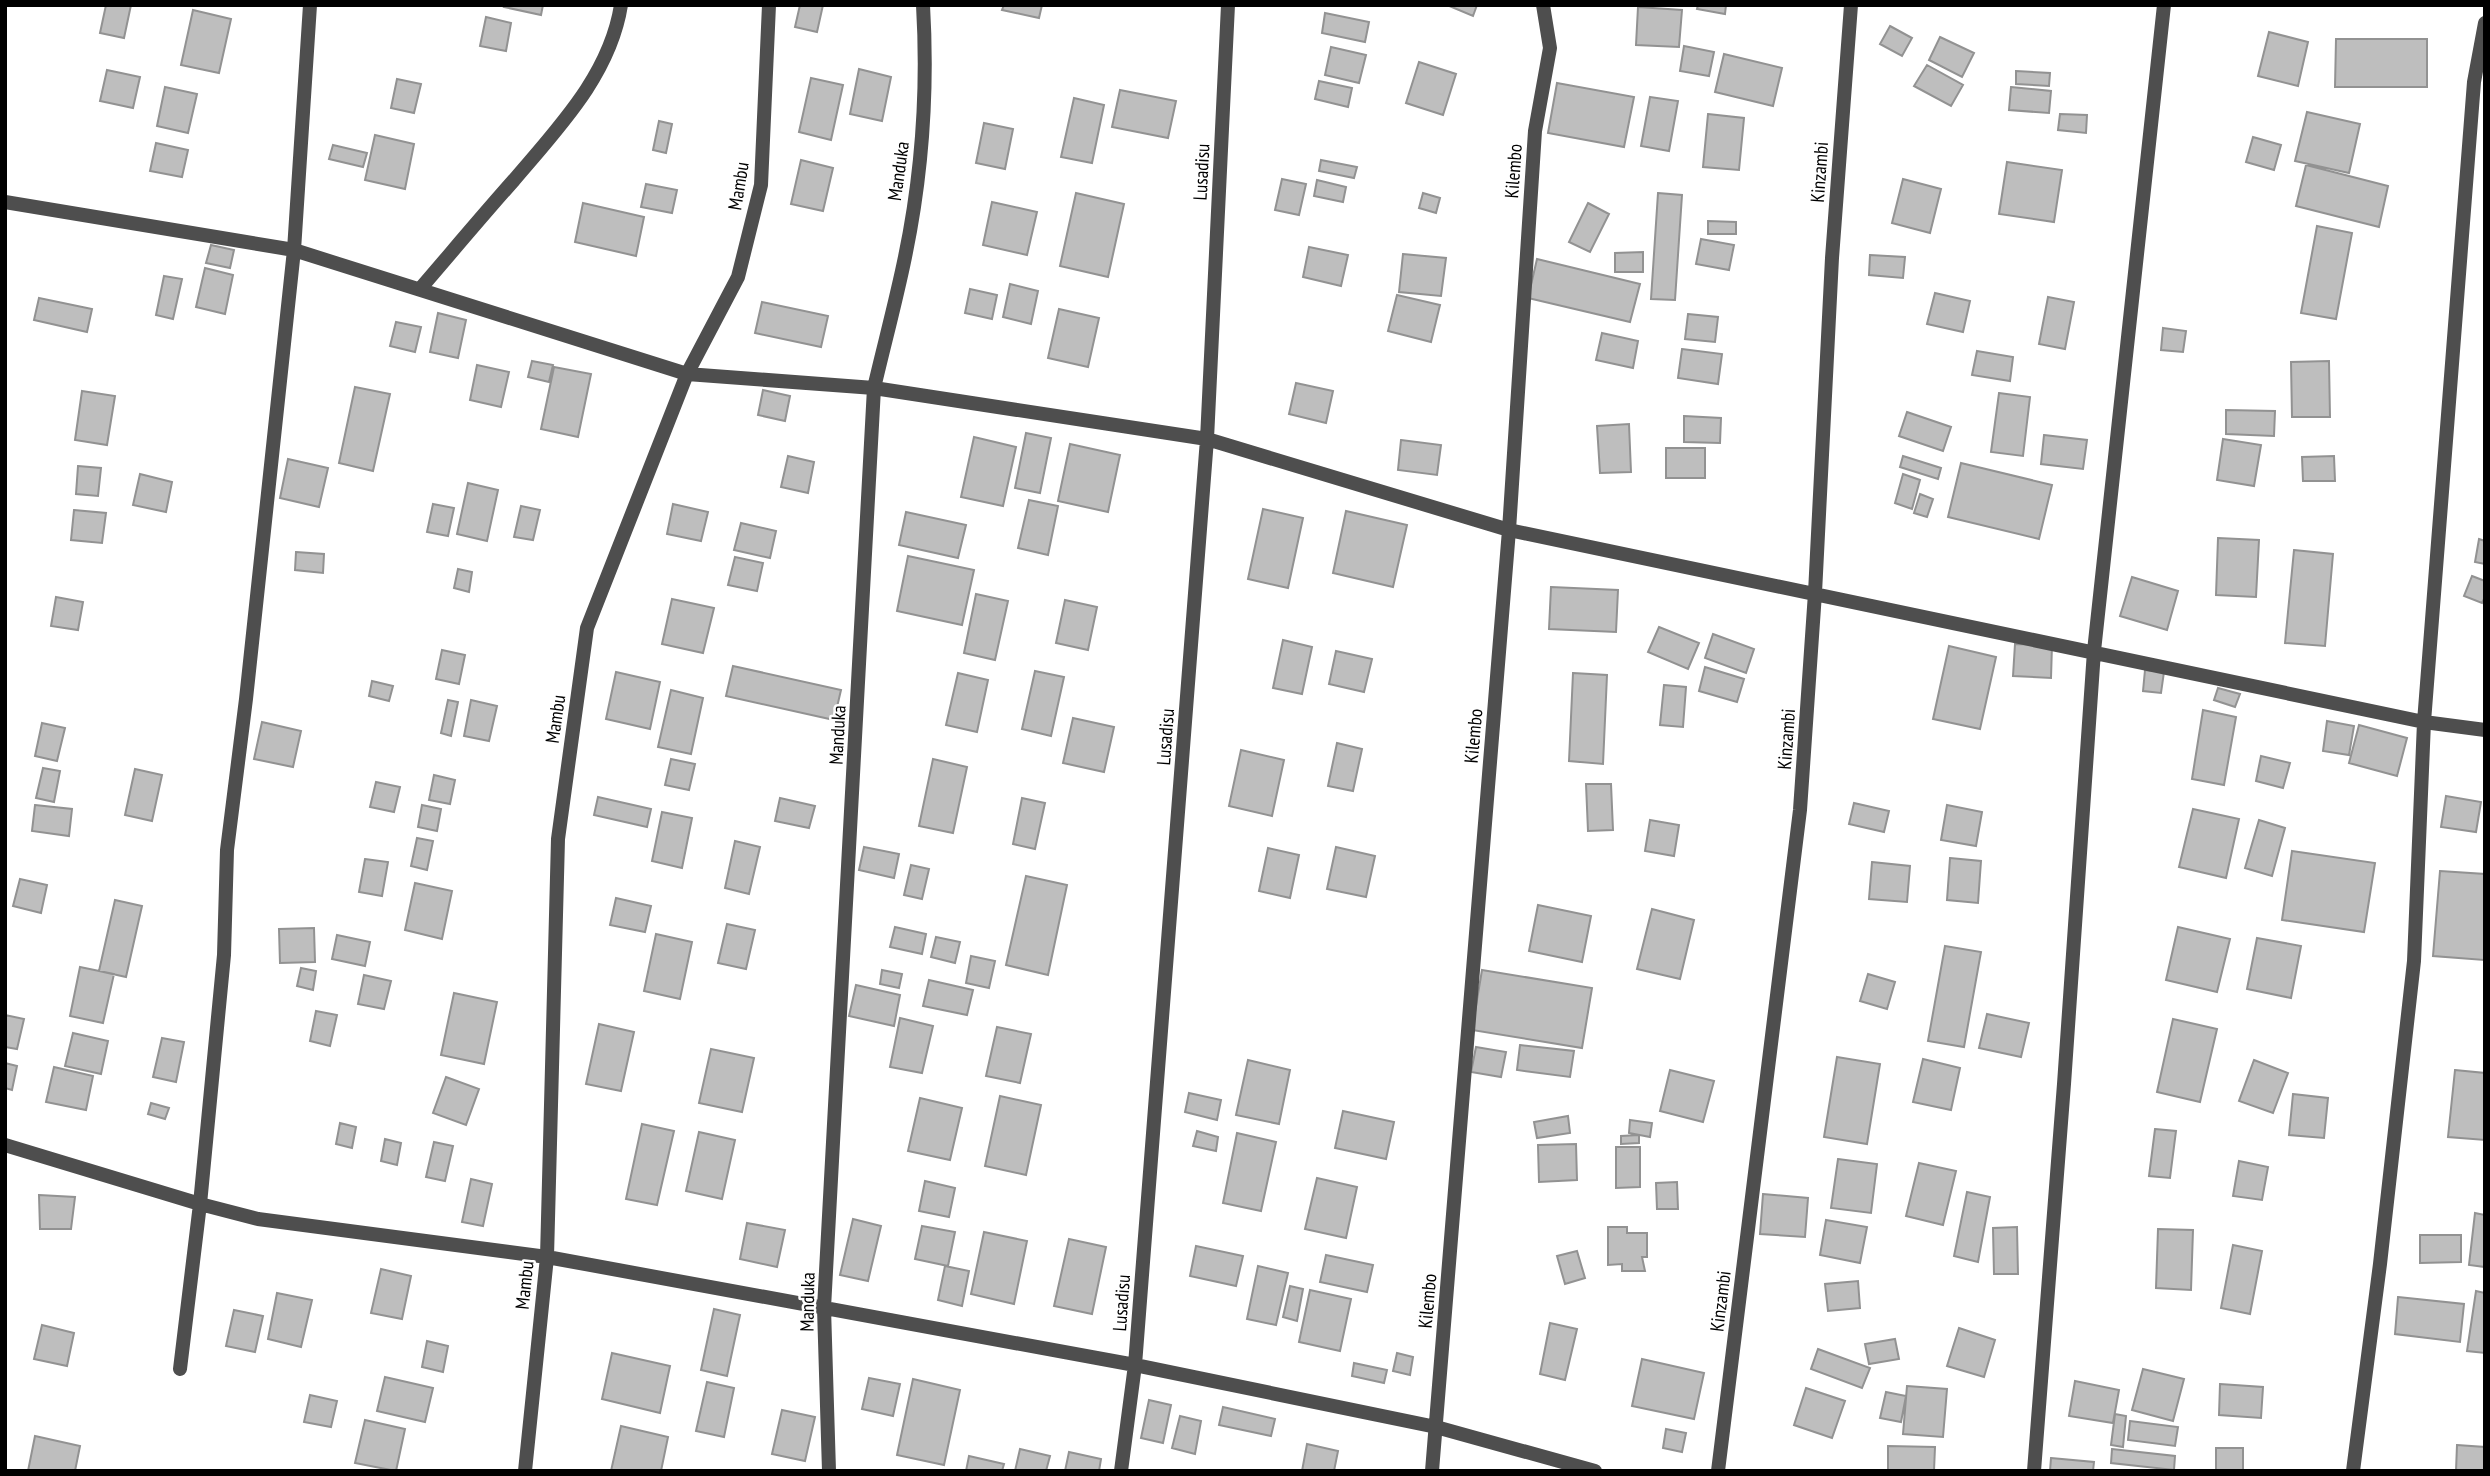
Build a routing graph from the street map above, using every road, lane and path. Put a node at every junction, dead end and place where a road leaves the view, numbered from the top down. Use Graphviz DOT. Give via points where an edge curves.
graph roads {
  1 [pos="310,5"];
  2 [pos="621,5"];
  3 [pos="769,5"];
  4 [pos="923,5"];
  5 [pos="1228,5"];
  6 [pos="1544,5"];
  7 [pos="1851,5"];
  8 [pos="2164,5"];
  9 [pos="2485,23"];
  10 [pos="5,202"];
  11 [pos="295,250"];
  12 [pos="420,289"];
  13 [pos="687,374"];
  14 [pos="874,388"];
  15 [pos="1207,439"];
  16 [pos="1509,530"];
  17 [pos="1815,593"];
  18 [pos="2094,651"];
  19 [pos="2424,722"];
  20 [pos="2485,730"];
  21 [pos="5,1145"];
  22 [pos="200,1204"];
  23 [pos="547,1257"];
  24 [pos="824,1308"];
  25 [pos="1135,1365"];
  26 [pos="180,1369"];
  27 [pos="1436,1427"];
  28 [pos="525,1471"];
  29 [pos="829,1471"];
  30 [pos="1121,1471"];
  31 [pos="1432,1471"];
  32 [pos="1595,1471"];
  33 [pos="1718,1471"];
  34 [pos="2034,1471"];
  35 [pos="2353,1471"];
  1 -- 11 [label="street"];
  2 -- 12 [label="street" via="598,71 571,113"];
  3 -- 13 [label="street, Mambu" via="761,185 738,277"];
  4 -- 14 [label="street, Manduka" via="922,146 905,256"];
  5 -- 15 [label="street, Lusadisu"];
  6 -- 16 [label="street, Kilembo" via="1550,48 1535,131"];
  7 -- 17 [label="street, Kinzambi" via="1832,258"];
  8 -- 18 [label="street"];
  9 -- 19 [label="street" via="2474,82"];
  10 -- 11 [label="street"];
  11 -- 12 [label="street"];
  11 -- 22 [label="street" via="226,850 224,955"];
  12 -- 13 [label="street"];
  13 -- 14 [label="street"];
  13 -- 23 [label="street, Mambu" via="587,628 558,839"];
  14 -- 15 [label="street"];
  14 -- 24 [label="street, Manduka"];
  15 -- 16 [label="street"];
  15 -- 25 [label="street, Lusadisu"];
  16 -- 17 [label="street"];
  16 -- 27 [label="street, Kilembo"];
  17 -- 18 [label="street"];
  17 -- 33 [label="street, Kinzambi" via="1800,810"];
  18 -- 19 [label="street"];
  18 -- 34 [label="street"];
  19 -- 20 [label="street"];
  19 -- 35 [label="street" via="2414,961"];
  21 -- 22 [label="street"];
  22 -- 23 [label="street" via="258,1219"];
  22 -- 26 [label="street"];
  23 -- 24 [label="street"];
  23 -- 28 [label="street, Mambu"];
  24 -- 25 [label="street"];
  24 -- 29 [label="street, Manduka"];
  25 -- 27 [label="street"];
  25 -- 30 [label="street, Lusadisu"];
  27 -- 31 [label="street, Kilembo"];
  27 -- 32 [label="street"];
}
